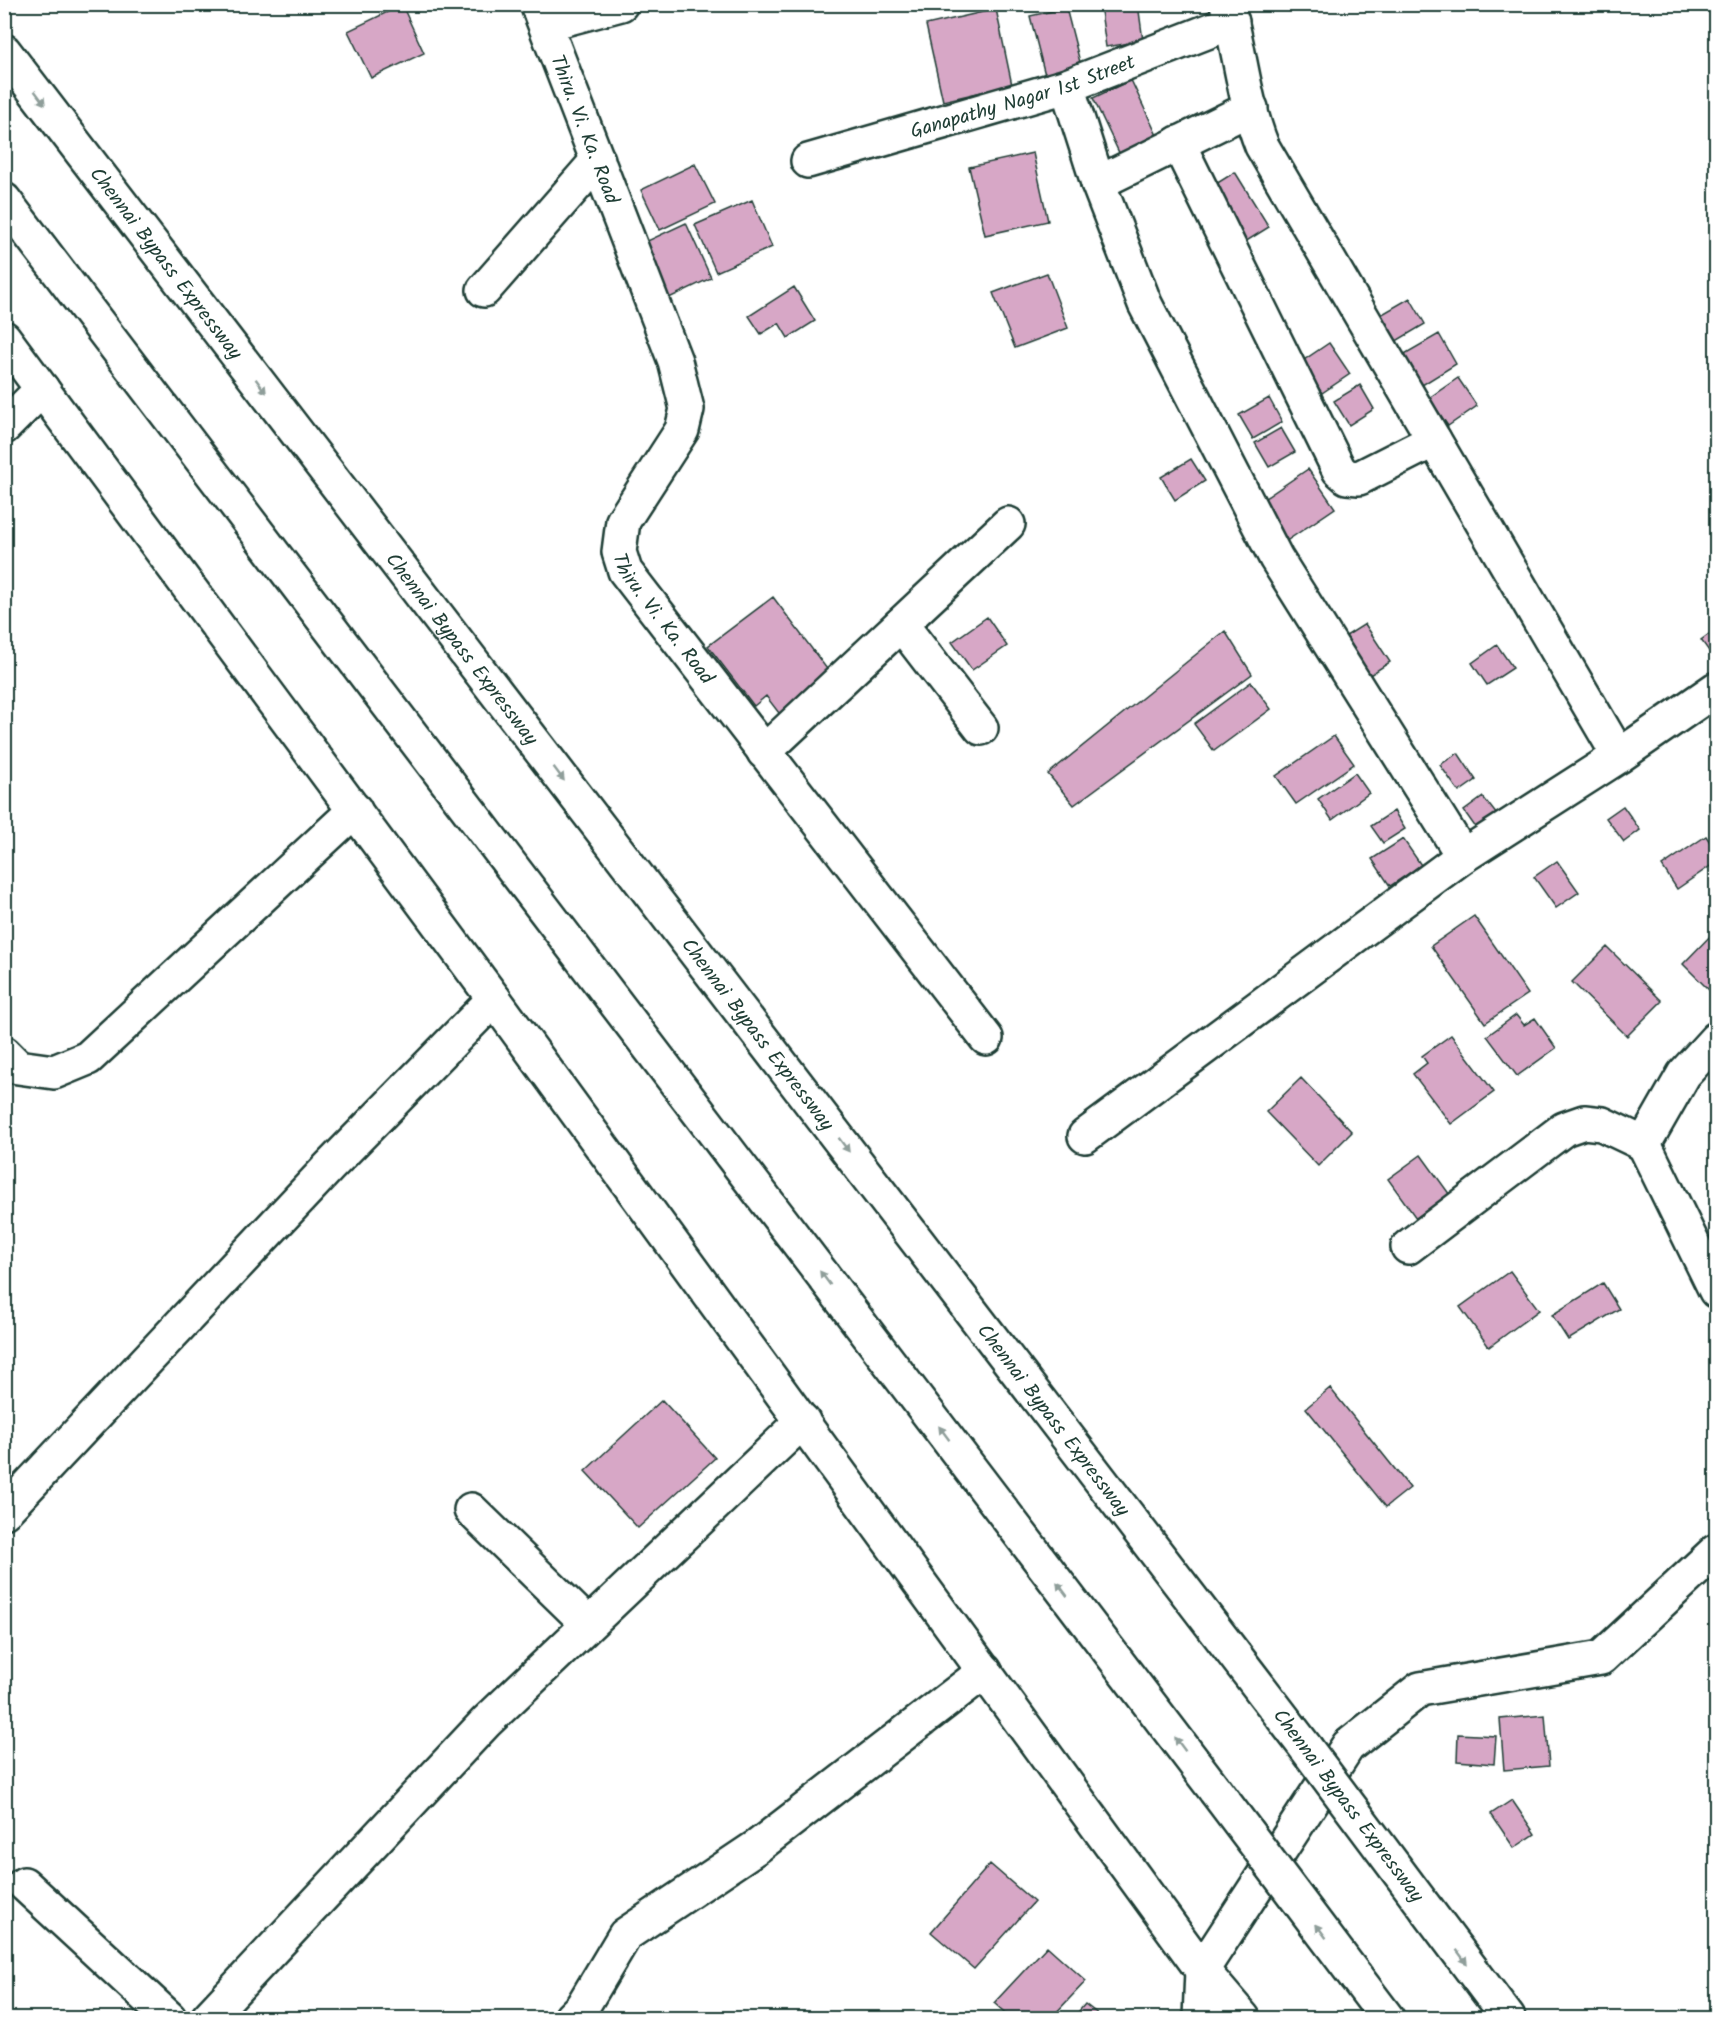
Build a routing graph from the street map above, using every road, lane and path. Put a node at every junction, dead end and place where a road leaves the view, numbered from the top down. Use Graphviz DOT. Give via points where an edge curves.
graph roads {
  1 [pos="621,4"];
  2 [pos="1229,13"];
  3 [pos="542,14"];
  4 [pos="4,51"];
  5 [pos="1067,86"];
  6 [pos="1251,108"];
  7 [pos="1178,143"];
  8 [pos="598,160"];
  9 [pos="808,161"];
  10 [pos="1098,183"];
  11 [pos="4,200"];
  12 [pos="484,290"];
  13 [pos="4,338"];
  14 [pos="42,389"];
  15 [pos="4,427"];
  16 [pos="1434,440"];
  17 [pos="1008,524"];
  18 [pos="901,624"];
  19 [pos="1716,689"];
  20 [pos="981,728"];
  21 [pos="764,752"];
  22 [pos="1619,756"];
  23 [pos="355,810"];
  24 [pos="1463,856"];
  25 [pos="494,999"];
  26 [pos="986,1038"];
  27 [pos="1716,1039"];
  28 [pos="4,1053"];
  29 [pos="1085,1136"];
  30 [pos="1644,1144"];
  31 [pos="1408,1247"];
  32 [pos="1716,1292"];
  33 [pos="803,1421"];
  34 [pos="471,1510"];
  35 [pos="4,1512"];
  36 [pos="1716,1551"];
  37 [pos="588,1624"];
  38 [pos="985,1671"];
  39 [pos="24,1884"];
  40 [pos="1202,1970"];
  41 [pos="169,2019"];
  42 [pos="208,2019"];
  43 [pos="571,2019"];
  44 [pos="1200,2019"];
  45 [pos="1243,2019"];
  46 [pos="1387,2019"];
  47 [pos="1508,2019"];
  1 -- 3 [label="main road"];
  2 -- 5 [label="main road, Ganapathy Nagar 1st Street"];
  2 -- 6 [label="main road"];
  3 -- 8 [label="main road, Thiru. Vi. Ka. Road"];
  4 -- 47 [label="main road, Chennai Bypass Expressway, one-way, bridge" via="1306,1748"];
  5 -- 9 [label="main road, Ganapathy Nagar 1st Street"];
  5 -- 10 [label="main road"];
  6 -- 7 [label="main road"];
  6 -- 16 [label="main road" via="1262,146"];
  7 -- 10 [label="main road"];
  7 -- 16 [label="main road" via="1339,470 1347,477 1359,478"];
  8 -- 12 [label="main road"];
  8 -- 21 [label="main road, Thiru. Vi. Ka. Road" via="675,361 687,409 682,430 622,521 619,552 625,571 638,590"];
  10 -- 24 [label="main road" via="1145,304 1276,558"];
  46 -- 11 [label="main road, one-way, bridge"];
  13 -- 14 [label="main road"];
  14 -- 15 [label="main road"];
  14 -- 23 [label="main road"];
  16 -- 22 [label="main road"];
  17 -- 18 [label="main road"];
  18 -- 20 [label="main road"];
  18 -- 21 [label="main road"];
  19 -- 22 [label="main road"];
  21 -- 26 [label="main road, Thiru. Vi. Ka. Road"];
  22 -- 24 [label="main road"];
  23 -- 25 [label="main road"];
  23 -- 28 [label="main road" via="88,1058 54,1072 18,1067"];
  24 -- 29 [label="main road"];
  25 -- 33 [label="main road"];
  25 -- 35 [label="main road" via="329,1167"];
  27 -- 30 [label="main road" via="1684,1074"];
  30 -- 31 [label="main road" via="1602,1124 1584,1122 1564,1129"];
  30 -- 32 [label="main road"];
  33 -- 37 [label="main road"];
  33 -- 38 [label="main road"];
  34 -- 37 [label="main road"];
  36 -- 40 [label="main road" via="1601,1658 1420,1689 1348,1746"];
  37 -- 42 [label="main road" via="486,1722"];
  38 -- 40 [label="main road"];
  38 -- 43 [label="main road" via="758,1846 625,1935"];
  39 -- 41 [label="main road"];
  40 -- 44 [label="main road"];
  40 -- 45 [label="main road"];
}
